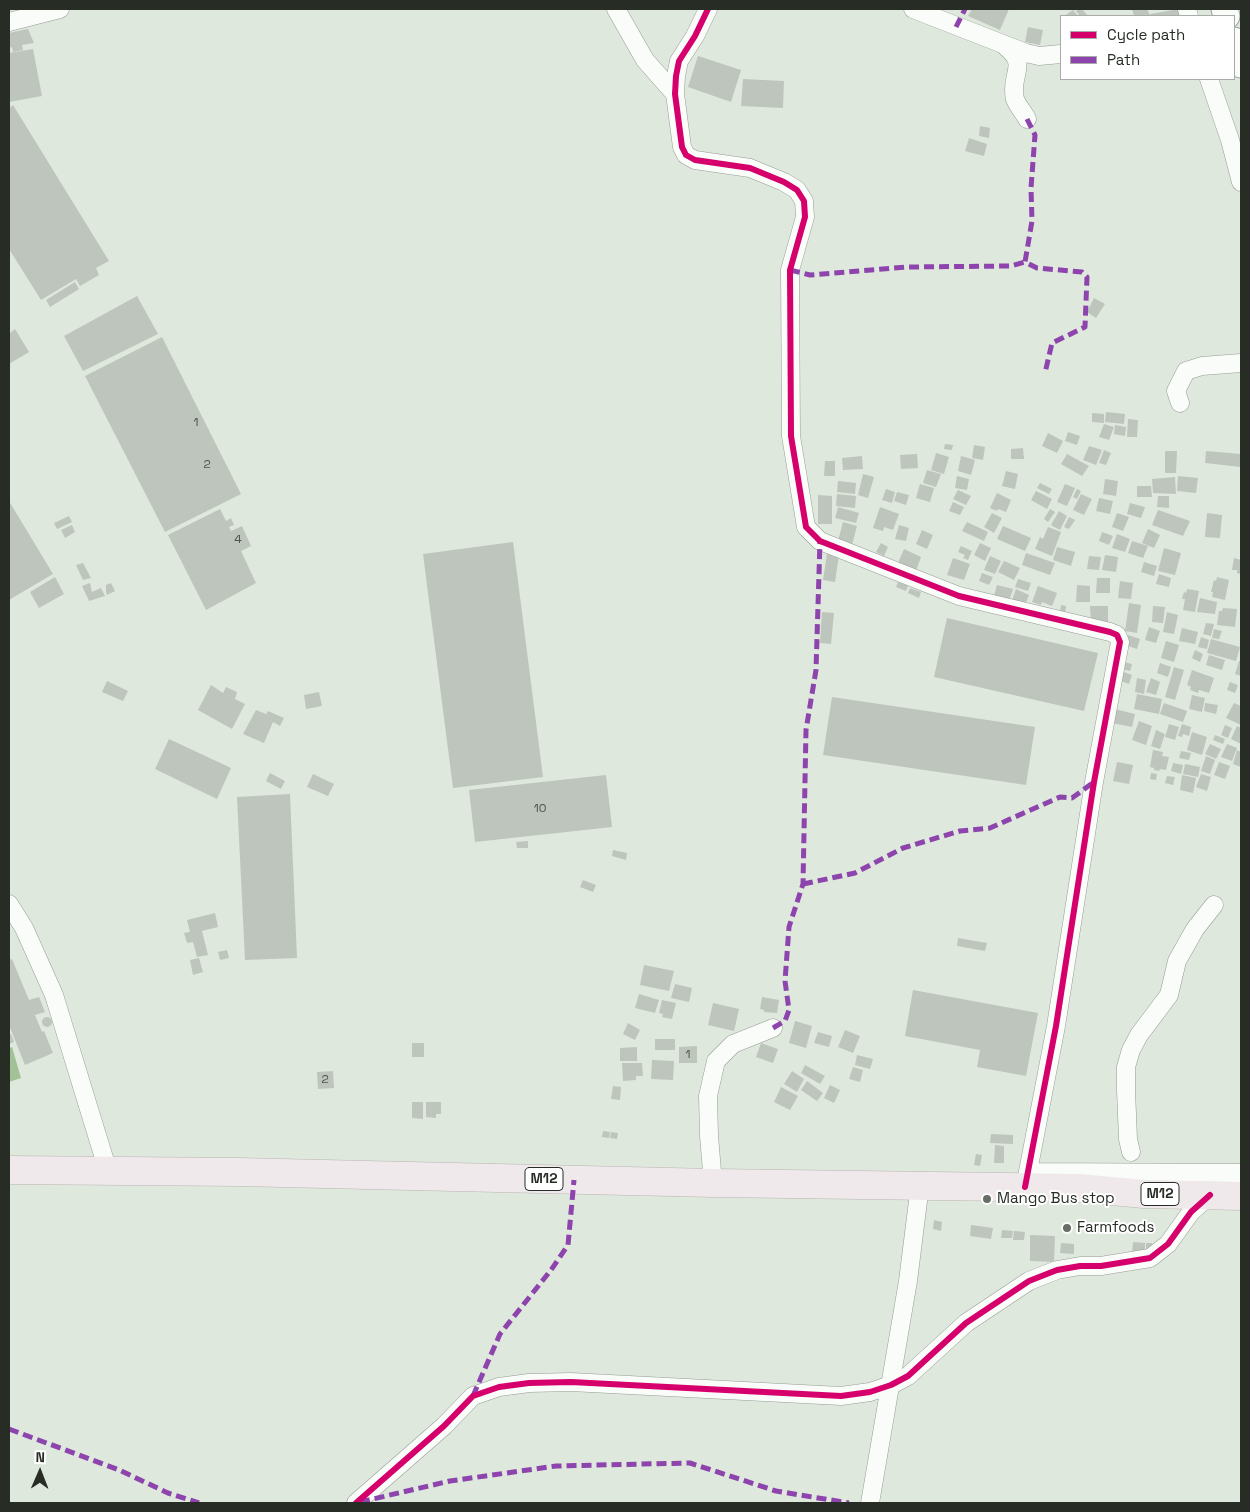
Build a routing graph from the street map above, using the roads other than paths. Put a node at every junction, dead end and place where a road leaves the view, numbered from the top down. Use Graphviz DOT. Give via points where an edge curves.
graph roads {
  1 [pos="60,9"];
  2 [pos="616,9"];
  3 [pos="708,9"];
  4 [pos="912,9"];
  5 [pos="9,22"];
  6 [pos="1002,44"];
  7 [pos="1235,44"];
  8 [pos="1060,54"];
  9 [pos="1241,65"];
  10 [pos="1209,80"];
  11 [pos="675,94"];
  12 [pos="1028,119"];
  13 [pos="1241,182"];
  14 [pos="1241,363"];
  15 [pos="1180,403"];
  16 [pos="9,904"];
  17 [pos="1214,905"];
  18 [pos="773,1028"];
  19 [pos="1131,1152"];
  20 [pos="9,1170"];
  21 [pos="108,1171"];
  22 [pos="1241,1173"];
  23 [pos="1027,1180"];
  24 [pos="713,1183"];
  25 [pos="1241,1184"];
  26 [pos="920,1185"];
  27 [pos="1079,1188"];
  28 [pos="1210,1195"];
  29 [pos="1241,1196"];
  30 [pos="891,1385"];
  31 [pos="356,1503"];
  32 [pos="870,1503"];
  1 -- 5 [label="street"];
  2 -- 11 [label="street" via="645,60"];
  3 -- 11 [label="street" via="679,61"];
  4 -- 6 [label="street"];
  6 -- 8 [label="street" via="1039,56"];
  6 -- 12 [label="street" via="1014,53 1018,65 1014,82 1015,100"];
  7 -- 9 [label="main road"];
  10 -- 13 [label="street"];
  11 -- 23 [label="street" via="682,147 686,155 695,160 730,164 784,182 797,190 804,201 806,217 790,270 791,436 806,527 820,541 959,596 1110,632 1120,642"];
  14 -- 15 [label="street" via="1202,366 1186,371 1176,391"];
  16 -- 21 [label="street" via="24,928 54,995"];
  17 -- 19 [label="street" via="1178,961 1169,995 1131,1050 1126,1067"];
  18 -- 24 [label="street" via="733,1044 716,1061 708,1096"];
  20 -- 21 [label="highway, M12"];
  21 -- 24 [label="highway, M12"];
  22 -- 23 [label="street"];
  23 -- 26 [label="highway, M12"];
  23 -- 27 [label="highway, M12"];
  24 -- 26 [label="highway, M12"];
  25 -- 27 [label="highway, M12" via="1144,1182"];
  26 -- 30 [label="street"];
  27 -- 28 [label="highway, M12" via="1144,1194"];
  28 -- 29 [label="highway, M12"];
  28 -- 30 [label="street" via="1191,1212 1168,1244 1150,1258 1057,1270 1029,1282 966,1323 908,1376"];
  30 -- 31 [label="street" via="841,1396 571,1382 499,1387 473,1396 444,1426"];
  30 -- 32 [label="street"];
}
